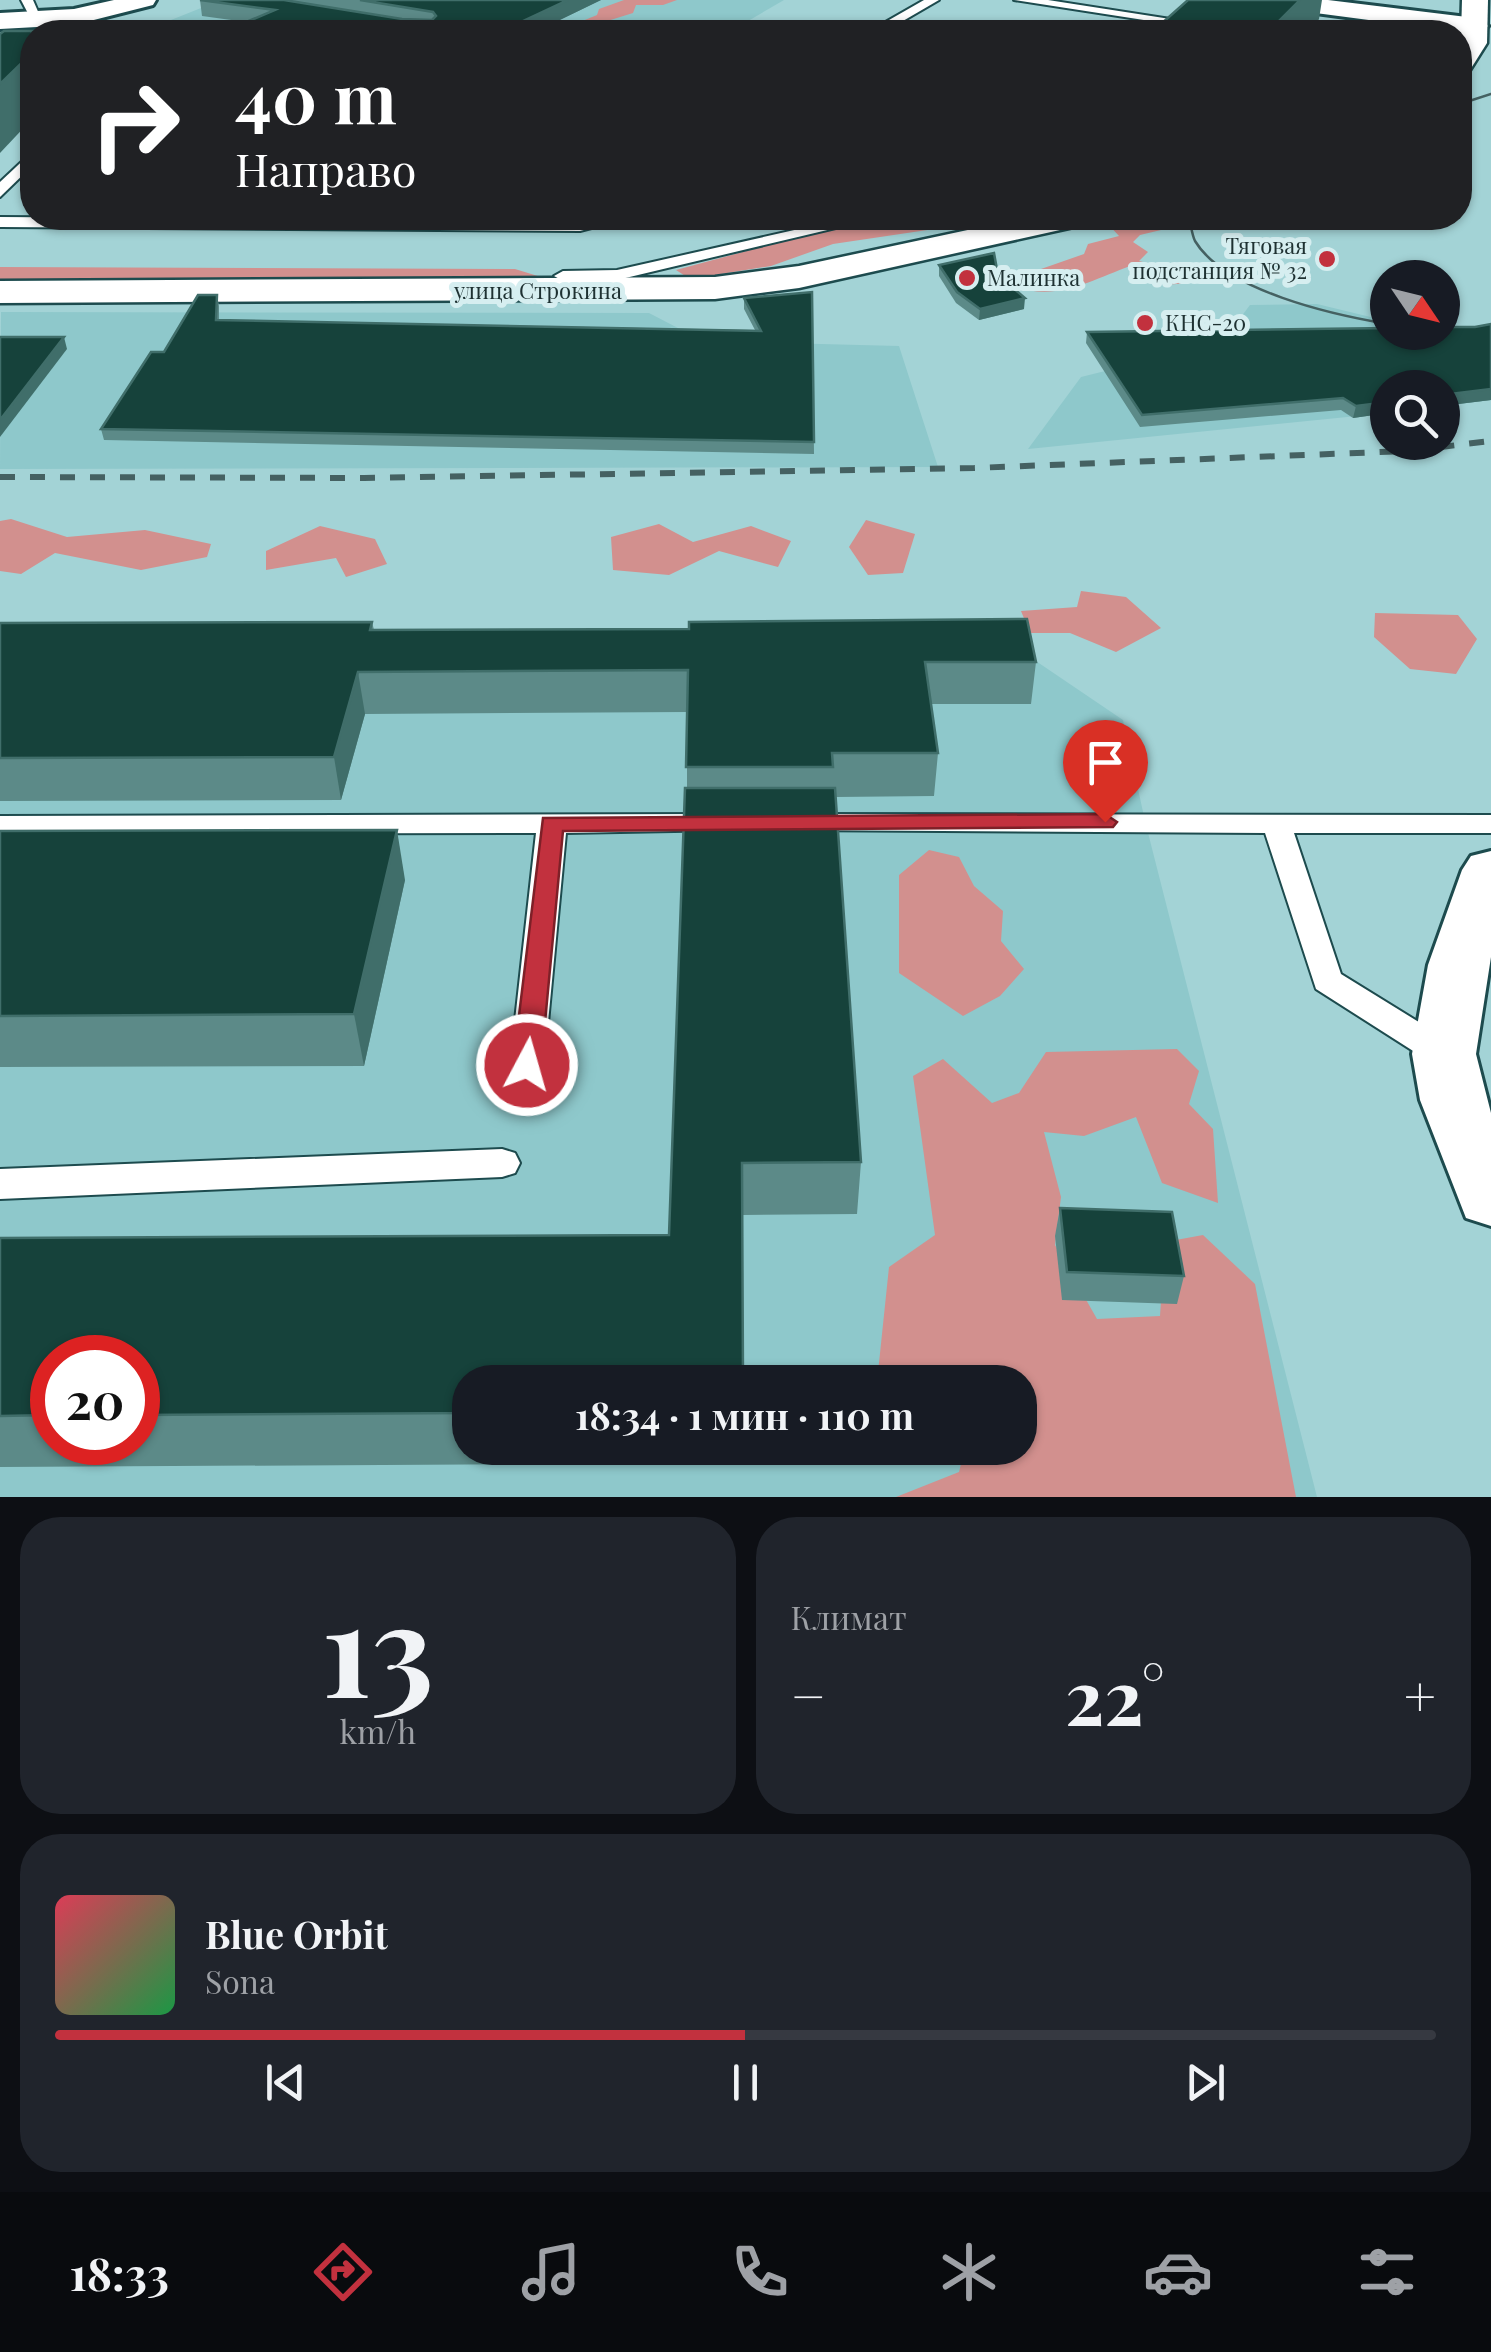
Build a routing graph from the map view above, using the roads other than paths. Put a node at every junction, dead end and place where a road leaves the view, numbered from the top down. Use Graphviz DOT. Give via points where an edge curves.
graph roads {
  1 [pos="144,0"];
  2 [pos="933,0"];
  3 [pos="1020,0"];
  4 [pos="1270,0"];
  5 [pos="1479,15"];
  6 [pos="46,18"];
  7 [pos="897,20"];
  8 [pos="1167,20"];
  9 [pos="0,21"];
  10 [pos="1472,45"];
  11 [pos="20,170"];
  12 [pos="0,192"];
  13 [pos="452,230"];
  14 [pos="573,230"];
  15 [pos="817,230"];
  16 [pos="1012,230"];
  17 [pos="563,277"];
  18 [pos="0,292"];
  19 [pos="552,824"];
  20 [pos="1277,824"];
  21 [pos="1491,824"];
  22 [pos="0,825"];
  23 [pos="1491,870"];
  24 [pos="1444,1054"];
  25 [pos="527,1065"];
  26 [pos="502,1164"];
  27 [pos="0,1184"];
  28 [pos="1491,1198"];
  1 -- 6 [label="street"];
  2 -- 7 [label="lane"];
  3 -- 8 [label="lane"];
  4 -- 5 [label="street"];
  5 -- 10 [label="street"];
  6 -- 9 [label="street"];
  11 -- 12 [label="lane"];
  13 -- 14 [label="lane"];
  15 -- 17 [label="lane" via="617,275"];
  16 -- 17 [label="street, улица Строкина" via="754,284"];
  17 -- 18 [label="street, улица Строкина"];
  19 -- 20 [label="lane"];
  19 -- 22 [label="lane"];
  19 -- 25 [label="lane"];
  20 -- 21 [label="lane"];
  20 -- 24 [label="lane" via="1327,981"];
  23 -- 24 [label="street" via="1458,965"];
  24 -- 28 [label="street" via="1452,1100"];
  26 -- 27 [label="lane"];
}
